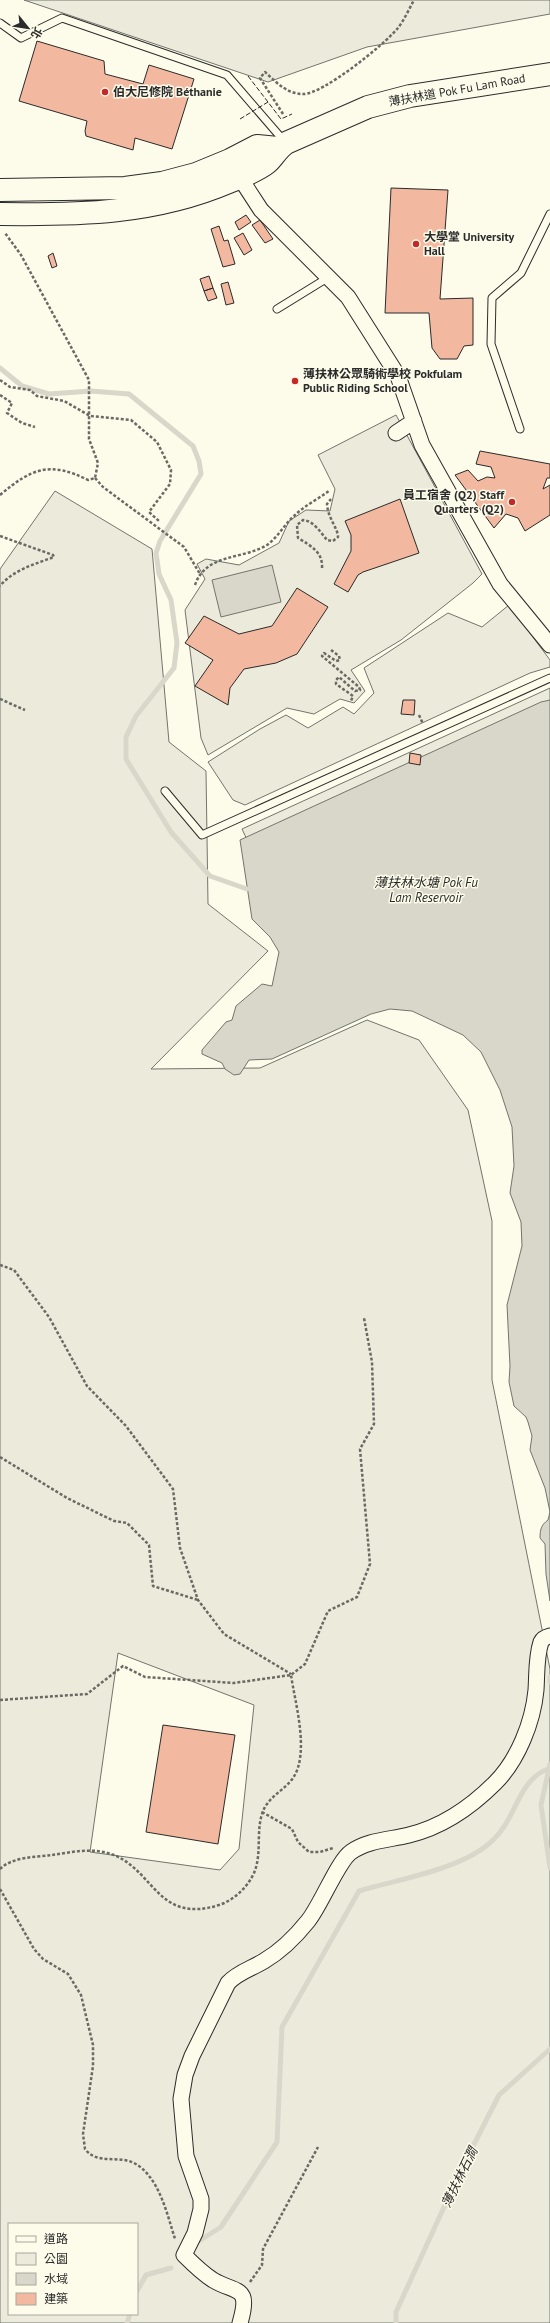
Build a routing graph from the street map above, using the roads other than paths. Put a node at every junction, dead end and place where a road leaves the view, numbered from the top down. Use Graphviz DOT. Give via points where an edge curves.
graph roads {
  1 [pos="0,23"];
  2 [pos="550,74"];
  3 [pos="282,146"];
  4 [pos="235,169"];
  5 [pos="0,190"];
  6 [pos="550,214"];
  7 [pos="1,222"];
  8 [pos="329,276"];
  9 [pos="276,309"];
  10 [pos="414,421"];
  11 [pos="520,429"];
  12 [pos="396,433"];
  13 [pos="550,645"];
  14 [pos="550,678"];
  15 [pos="165,791"];
  16 [pos="550,1636"];
  17 [pos="240,2323"];
  1 -- 3 [label="lane" via="21,38 62,18 227,75"];
  2 -- 3 [label="main road, 薄扶林道 Pok Fu Lam Road" via="410,96 375,105"];
  3 -- 4 [label="main road, 薄扶林道 Pok Fu Lam Road" via="257,146"];
  4 -- 5 [label="main road, 薄扶林道 Pok Fu Lam Road" via="125,188"];
  4 -- 7 [label="main road, 薄扶林道 Pok Fu Lam Road" via="190,198 136,209"];
  4 -- 8 [label="street" via="261,210"];
  6 -- 11 [label="lane" via="521,273 492,298 491,344"];
  8 -- 9 [label="lane"];
  8 -- 10 [label="street" via="348,298 398,376"];
  10 -- 12 [label="street"];
  10 -- 13 [label="street" via="422,445 500,584"];
  14 -- 15 [label="lane" via="202,835"];
  16 -- 17 [label="street" via="541,1641 533,1711 517,1752 495,1783 455,1816 441,1824 409,1835 368,1844 349,1853 317,1909 303,1926 275,1953 235,1975 228,1983 192,2056 185,2075 182,2099 186,2156 201,2199 201,2209 195,2232 184,2255 213,2280 235,2288 241,2294 244,2305"];
}
